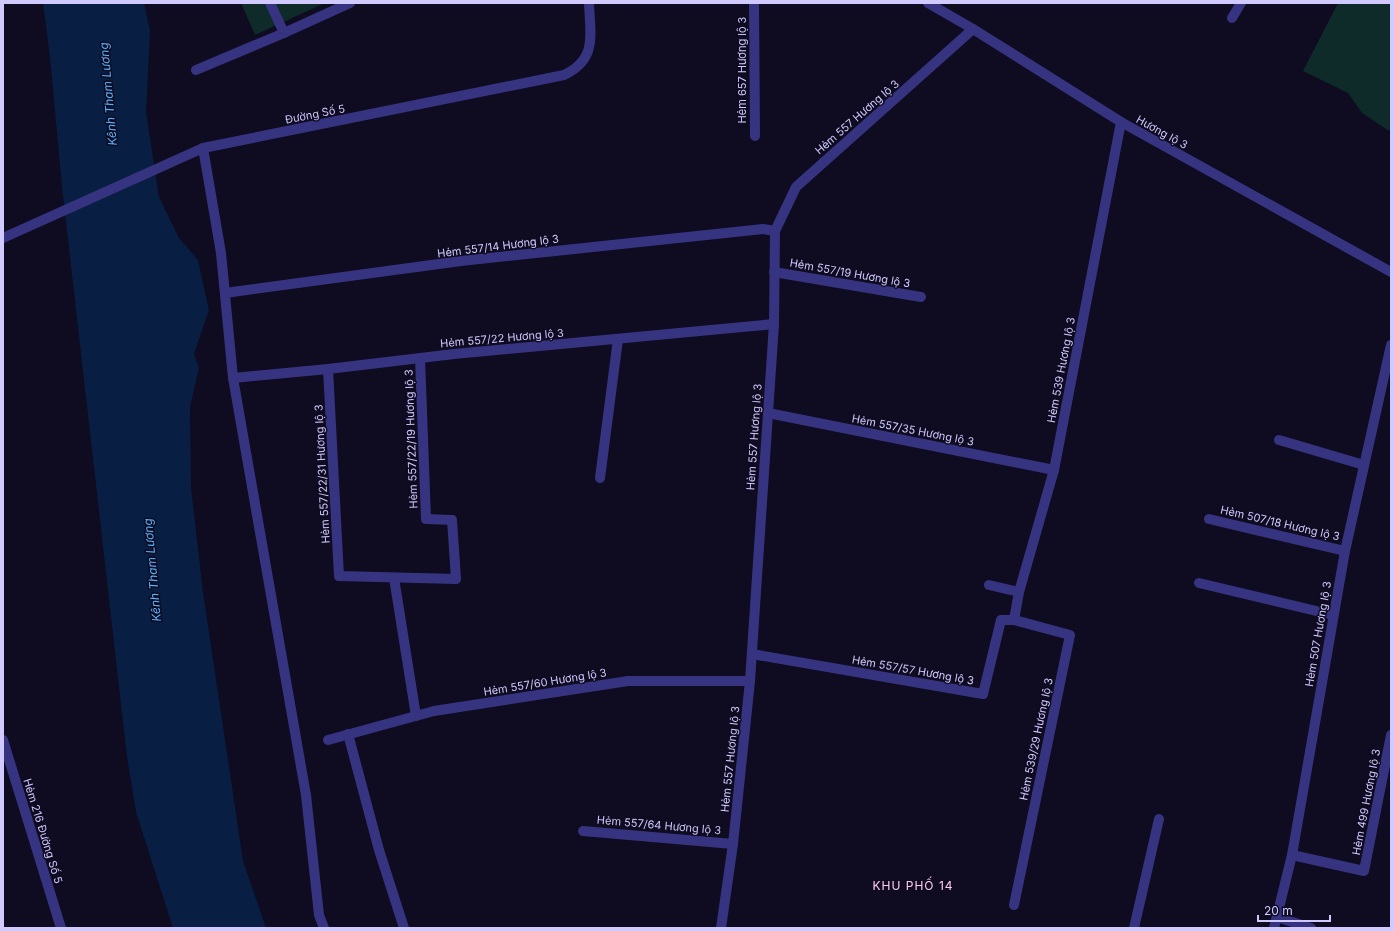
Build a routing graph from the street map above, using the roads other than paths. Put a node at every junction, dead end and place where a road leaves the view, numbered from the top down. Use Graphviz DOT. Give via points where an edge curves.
graph roads {
  1 [pos="270,3"];
  2 [pos="350,3"];
  3 [pos="589,3"];
  4 [pos="754,3"];
  5 [pos="928,3"];
  6 [pos="1241,3"];
  7 [pos="1232,18"];
  8 [pos="973,29"];
  9 [pos="284,33"];
  10 [pos="196,70"];
  11 [pos="1121,122"];
  12 [pos="755,136"];
  13 [pos="203,148"];
  14 [pos="775,231"];
  15 [pos="3,238"];
  16 [pos="774,272"];
  17 [pos="1391,272"];
  18 [pos="225,293"];
  19 [pos="921,297"];
  20 [pos="774,324"];
  21 [pos="618,339"];
  22 [pos="1391,345"];
  23 [pos="420,358"];
  24 [pos="328,369"];
  25 [pos="233,378"];
  26 [pos="768,413"];
  27 [pos="1279,440"];
  28 [pos="1364,465"];
  29 [pos="1054,470"];
  30 [pos="600,478"];
  31 [pos="1209,519"];
  32 [pos="1345,551"];
  33 [pos="394,578"];
  34 [pos="1199,583"];
  35 [pos="989,585"];
  36 [pos="1019,592"];
  37 [pos="1333,615"];
  38 [pos="1014,620"];
  39 [pos="752,654"];
  40 [pos="750,681"];
  41 [pos="416,716"];
  42 [pos="348,734"];
  43 [pos="1391,735"];
  44 [pos="3,740"];
  45 [pos="328,740"];
  46 [pos="1159,819"];
  47 [pos="582,831"];
  48 [pos="733,844"];
  49 [pos="1292,855"];
  50 [pos="1014,905"];
  51 [pos="1277,917"];
  52 [pos="61,928"];
  53 [pos="324,928"];
  54 [pos="404,928"];
  55 [pos="721,928"];
  56 [pos="1134,928"];
  57 [pos="1274,928"];
  58 [pos="1311,928"];
  1 -- 9 [label="street"];
  2 -- 9 [label="street"];
  3 -- 13 [label="street, Đường Số 5" via="590,50 580,64 564,75"];
  4 -- 12 [label="street, Hẻm 657 Hương lộ 3"];
  5 -- 8 [label="street, Hương lộ 3"];
  6 -- 7 [label="street"];
  8 -- 11 [label="street, Hương lộ 3"];
  8 -- 14 [label="street, Hẻm 557 Hương lộ 3" via="796,187"];
  9 -- 10 [label="street"];
  11 -- 17 [label="street, Hương lộ 3"];
  11 -- 29 [label="street, Hẻm 539 Hương lộ 3"];
  13 -- 15 [label="street, Đường Số 5"];
  13 -- 18 [label="street" via="221,253"];
  14 -- 16 [label="street, Hẻm 557 Hương lộ 3"];
  14 -- 18 [label="street, Hẻm 557/14 Hương lộ 3" via="763,228 469,260"];
  16 -- 19 [label="street, Hẻm 557/19 Hương lộ 3"];
  16 -- 20 [label="street, Hẻm 557 Hương lộ 3"];
  18 -- 25 [label="street"];
  20 -- 21 [label="street, Hẻm 557/22 Hương lộ 3"];
  20 -- 26 [label="street, Hẻm 557 Hương lộ 3"];
  21 -- 23 [label="street, Hẻm 557/22 Hương lộ 3"];
  21 -- 30 [label="street"];
  22 -- 28 [label="street, Hẻm 507 Hương lộ 3"];
  23 -- 24 [label="street, Hẻm 557/22 Hương lộ 3"];
  23 -- 33 [label="street, Hẻm 557/22/19 Hương lộ 3" via="426,519 452,520 456,579"];
  24 -- 25 [label="street, Hẻm 557/22 Hương lộ 3"];
  24 -- 33 [label="street, Hẻm 557/22/31 Hương lộ 3" via="339,576"];
  25 -- 53 [label="street" via="306,795 316,886"];
  26 -- 29 [label="street, Hẻm 557/35 Hương lộ 3"];
  26 -- 39 [label="street, Hẻm 557 Hương lộ 3"];
  27 -- 28 [label="street"];
  28 -- 32 [label="street, Hẻm 507 Hương lộ 3"];
  29 -- 36 [label="street, Hẻm 539 Hương lộ 3"];
  31 -- 32 [label="street, Hẻm 507/18 Hương lộ 3"];
  32 -- 37 [label="street, Hẻm 507 Hương lộ 3"];
  33 -- 41 [label="street"];
  34 -- 37 [label="street"];
  35 -- 36 [label="street"];
  36 -- 38 [label="street, Hẻm 539 Hương lộ 3"];
  37 -- 49 [label="street, Hẻm 507 Hương lộ 3"];
  38 -- 39 [label="street, Hẻm 557/57 Hương lộ 3" via="1001,620 983,694"];
  38 -- 50 [label="street, Hẻm 539/29 Hương lộ 3" via="1070,635"];
  39 -- 40 [label="street, Hẻm 557 Hương lộ 3"];
  40 -- 41 [label="street, Hẻm 557/60 Hương lộ 3" via="628,681 434,711"];
  40 -- 48 [label="street, Hẻm 557 Hương lộ 3"];
  41 -- 42 [label="street, Hẻm 557/60 Hương lộ 3"];
  42 -- 45 [label="street, Hẻm 557/60 Hương lộ 3"];
  42 -- 54 [label="street" via="379,850"];
  43 -- 49 [label="street, Hẻm 499 Hương lộ 3" via="1364,871"];
  44 -- 52 [label="street, Hẻm 216 Đường Số 5"];
  46 -- 56 [label="street"];
  47 -- 48 [label="street, Hẻm 557/64 Hương lộ 3"];
  48 -- 55 [label="street, Hẻm 557 Hương lộ 3"];
  49 -- 51 [label="street, Hẻm 507 Hương lộ 3"];
  51 -- 57 [label="street, Hẻm 507 Hương lộ 3"];
  51 -- 58 [label="street"];
}
